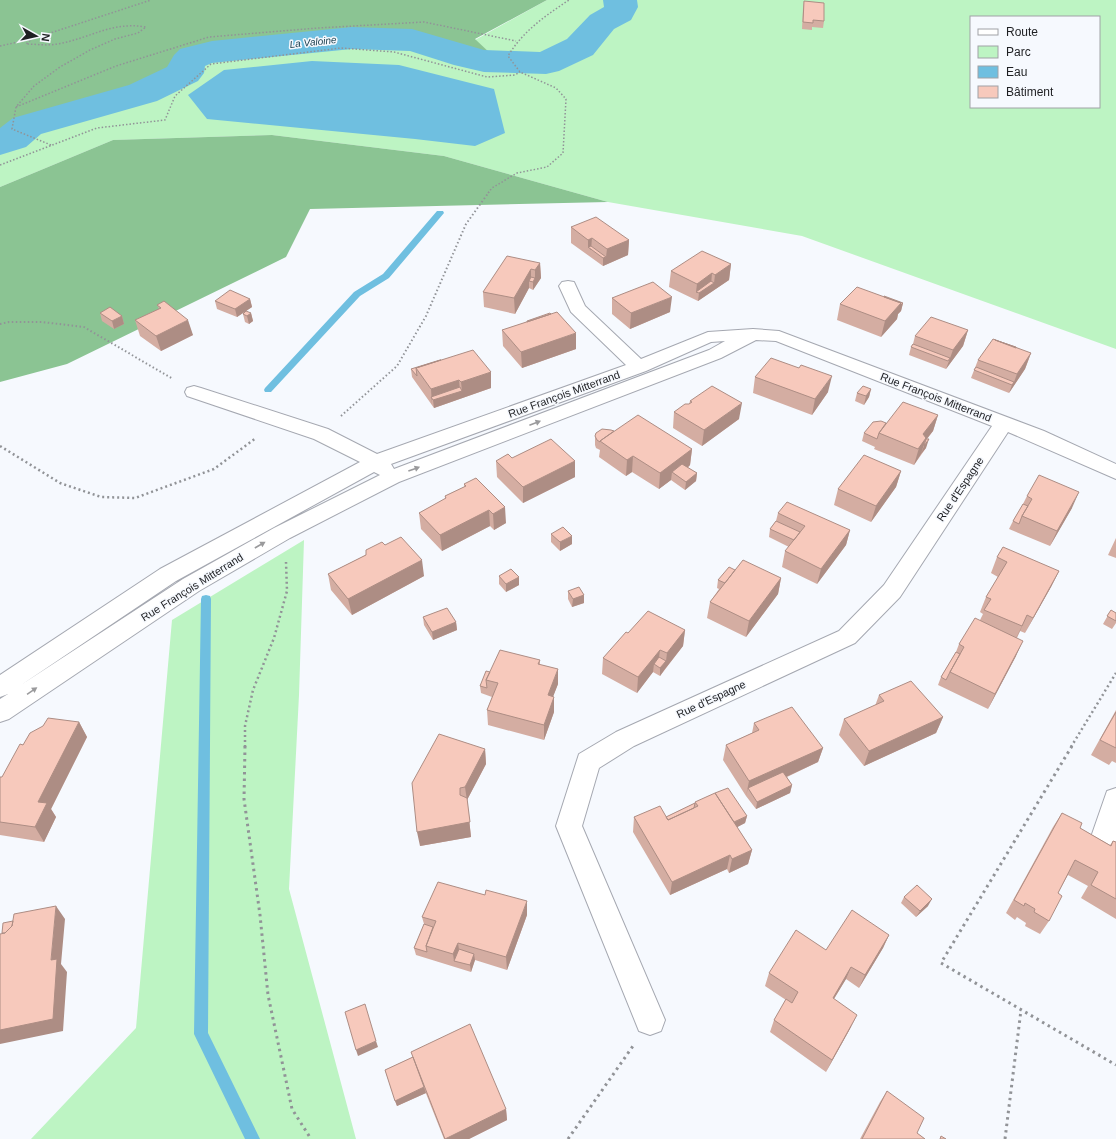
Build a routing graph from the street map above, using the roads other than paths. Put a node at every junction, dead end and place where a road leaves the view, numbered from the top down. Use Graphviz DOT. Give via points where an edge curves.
graph roads {
  1 [pos="568,286"];
  2 [pos="753,334"];
  3 [pos="639,367"];
  4 [pos="194,392"];
  5 [pos="1004,423"];
  6 [pos="376,462"];
  7 [pos="1116,472"];
  8 [pos="392,477"];
  9 [pos="0,688"];
  10 [pos="0,712"];
  11 [pos="1116,799"];
  12 [pos="1116,844"];
  13 [pos="650,1020"];
  1 -- 3 [label="street" via="577,308"];
  2 -- 3 [label="street, Rue François Mitterrand" via="708,337"];
  2 -- 5 [label="street, Rue François Mitterrand" via="779,336"];
  8 -- 2 [label="street, Rue François Mitterrand, one-way" via="715,354"];
  3 -- 6 [label="street, Rue François Mitterrand"];
  4 -- 6 [label="street" via="321,434"];
  5 -- 7 [label="street, Rue François Mitterrand"];
  5 -- 13 [label="street, Rue d'Espagne" via="892,592 847,637 626,739 588,762 570,826"];
  6 -- 8 [label="street"];
  6 -- 9 [label="street, Rue François Mitterrand" via="168,575"];
  10 -- 8 [label="street, Rue François Mitterrand, one-way" via="191,586 282,533"];
  11 -- 12 [label="street" via="1104,836"];
}
